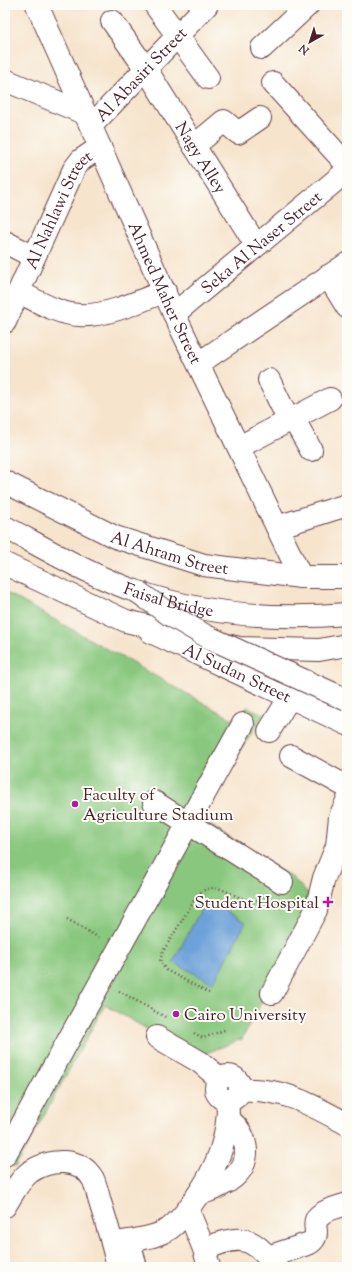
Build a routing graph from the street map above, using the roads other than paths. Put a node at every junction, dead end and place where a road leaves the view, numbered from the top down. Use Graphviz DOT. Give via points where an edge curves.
graph roads {
  1 [pos="38,5"];
  2 [pos="155,5"];
  3 [pos="207,5"];
  4 [pos="308,5"];
  5 [pos="112,21"];
  6 [pos="179,35"];
  7 [pos="262,48"];
  8 [pos="146,69"];
  9 [pos="208,78"];
  10 [pos="5,80"];
  11 [pos="273,83"];
  12 [pos="260,118"];
  13 [pos="89,120"];
  14 [pos="194,146"];
  15 [pos="100,147"];
  16 [pos="346,174"];
  17 [pos="5,242"];
  18 [pos="256,245"];
  19 [pos="34,257"];
  20 [pos="347,264"];
  21 [pos="328,276"];
  22 [pos="165,291"];
  23 [pos="18,292"];
  24 [pos="347,307"];
  25 [pos="174,314"];
  26 [pos="5,322"];
  27 [pos="199,363"];
  28 [pos="268,380"];
  29 [pos="330,399"];
  30 [pos="291,419"];
  31 [pos="239,447"];
  32 [pos="311,450"];
  33 [pos="5,482"];
  34 [pos="347,505"];
  35 [pos="5,527"];
  36 [pos="277,527"];
  37 [pos="5,538"];
  38 [pos="5,564"];
  39 [pos="301,577"];
  40 [pos="347,577"];
  41 [pos="138,592"];
  42 [pos="347,614"];
  43 [pos="347,619"];
  44 [pos="235,620"];
  45 [pos="126,621"];
  46 [pos="183,634"];
  47 [pos="347,645"];
  48 [pos="290,697"];
  49 [pos="347,700"];
  50 [pos="243,724"];
  51 [pos="347,724"];
  52 [pos="269,731"];
  53 [pos="291,756"];
  54 [pos="347,786"];
  55 [pos="347,801"];
  56 [pos="154,802"];
  57 [pos="188,823"];
  58 [pos="278,879"];
  59 [pos="272,993"];
  60 [pos="157,1038"];
  61 [pos="232,1103"];
  62 [pos="347,1124"];
  63 [pos="5,1155"];
  64 [pos="193,1203"];
  65 [pos="347,1204"];
  66 [pos="5,1206"];
  67 [pos="121,1242"];
  68 [pos="206,1258"];
  69 [pos="272,1262"];
  70 [pos="118,1267"];
  71 [pos="136,1267"];
  1 -- 13 [label="main road, Ahmed Maher Street"];
  2 -- 6 [label="main road"];
  3 -- 6 [label="main road, Al Abasiri Street"];
  4 -- 7 [label="main road"];
  5 -- 8 [label="main road, Nagy Alley"];
  6 -- 8 [label="main road, Al Abasiri Street"];
  6 -- 9 [label="main road"];
  8 -- 13 [label="main road, Al Abasiri Street"];
  8 -- 14 [label="main road, Nagy Alley"];
  10 -- 13 [label="main road"];
  11 -- 16 [label="main road"];
  12 -- 14 [label="main road" via="238,133 224,121"];
  13 -- 15 [label="main road, Ahmed Maher Street"];
  14 -- 18 [label="main road, Nagy Alley"];
  15 -- 19 [label="main road, Al Nahlawi Street" via="81,160 74,170"];
  15 -- 22 [label="main road, Ahmed Maher Street"];
  16 -- 18 [label="main road, Seka Al Naser Street"];
  17 -- 19 [label="main road"];
  18 -- 25 [label="main road, Seka Al Naser Street"];
  19 -- 23 [label="main road, Al Nahlawi Street"];
  20 -- 21 [label="main road"];
  21 -- 24 [label="main road"];
  21 -- 27 [label="main road"];
  22 -- 23 [label="main road" via="129,306 79,315 57,310"];
  22 -- 25 [label="main road, Ahmed Maher Street"];
  23 -- 26 [label="main road, Al Nahlawi Street"];
  25 -- 27 [label="main road, Ahmed Maher Street"];
  27 -- 31 [label="main road, Ahmed Maher Street"];
  28 -- 30 [label="main road"];
  29 -- 30 [label="main road"];
  30 -- 31 [label="main road"];
  30 -- 32 [label="main road"];
  31 -- 36 [label="main road, Ahmed Maher Street"];
  33 -- 39 [label="main road, Al Ahram Street" via="115,537 204,565"];
  34 -- 36 [label="main road"];
  35 -- 41 [label="main road, Faisal Bridge" via="92,573"];
  36 -- 39 [label="main road, Ahmed Maher Street"];
  37 -- 44 [label="main road" via="67,570 149,603"];
  38 -- 45 [label="main road"];
  39 -- 40 [label="main road, Al Ahram Street"];
  41 -- 42 [label="main road, Faisal Bridge" via="193,607 249,616 306,618"];
  41 -- 49 [label="main road, bridge" via="206,636"];
  43 -- 44 [label="main road" via="278,623"];
  44 -- 46 [label="main road"];
  45 -- 46 [label="main road"];
  45 -- 48 [label="main road, Al Sudan Street"];
  46 -- 47 [label="main road" via="239,648 319,650"];
  48 -- 51 [label="main road, Al Sudan Street"];
  48 -- 52 [label="main road"];
  50 -- 57 [label="main road"];
  53 -- 54 [label="main road"];
  55 -- 59 [label="main road" via="340,817 337,846 324,878 316,910"];
  56 -- 57 [label="main road"];
  57 -- 58 [label="main road"];
  57 -- 63 [label="main road"];
  60 -- 61 [label="main road" via="200,1062 220,1079 228,1076 236,1078 240,1086"];
  61 -- 62 [label="main road" via="270,1090 298,1098"];
  61 -- 64 [label="main road" via="221,1154 215,1169"];
  64 -- 67 [label="main road" via="168,1229 156,1235"];
  64 -- 68 [label="main road"];
  65 -- 69 [label="main road" via="323,1212 315,1222 317,1234 314,1240"];
  66 -- 67 [label="main road" via="29,1172 43,1165 58,1162 74,1163 85,1169 93,1179"];
  67 -- 70 [label="main road"];
  67 -- 71 [label="main road"];
  68 -- 69 [label="main road" via="228,1240 240,1239 251,1242"];
}
